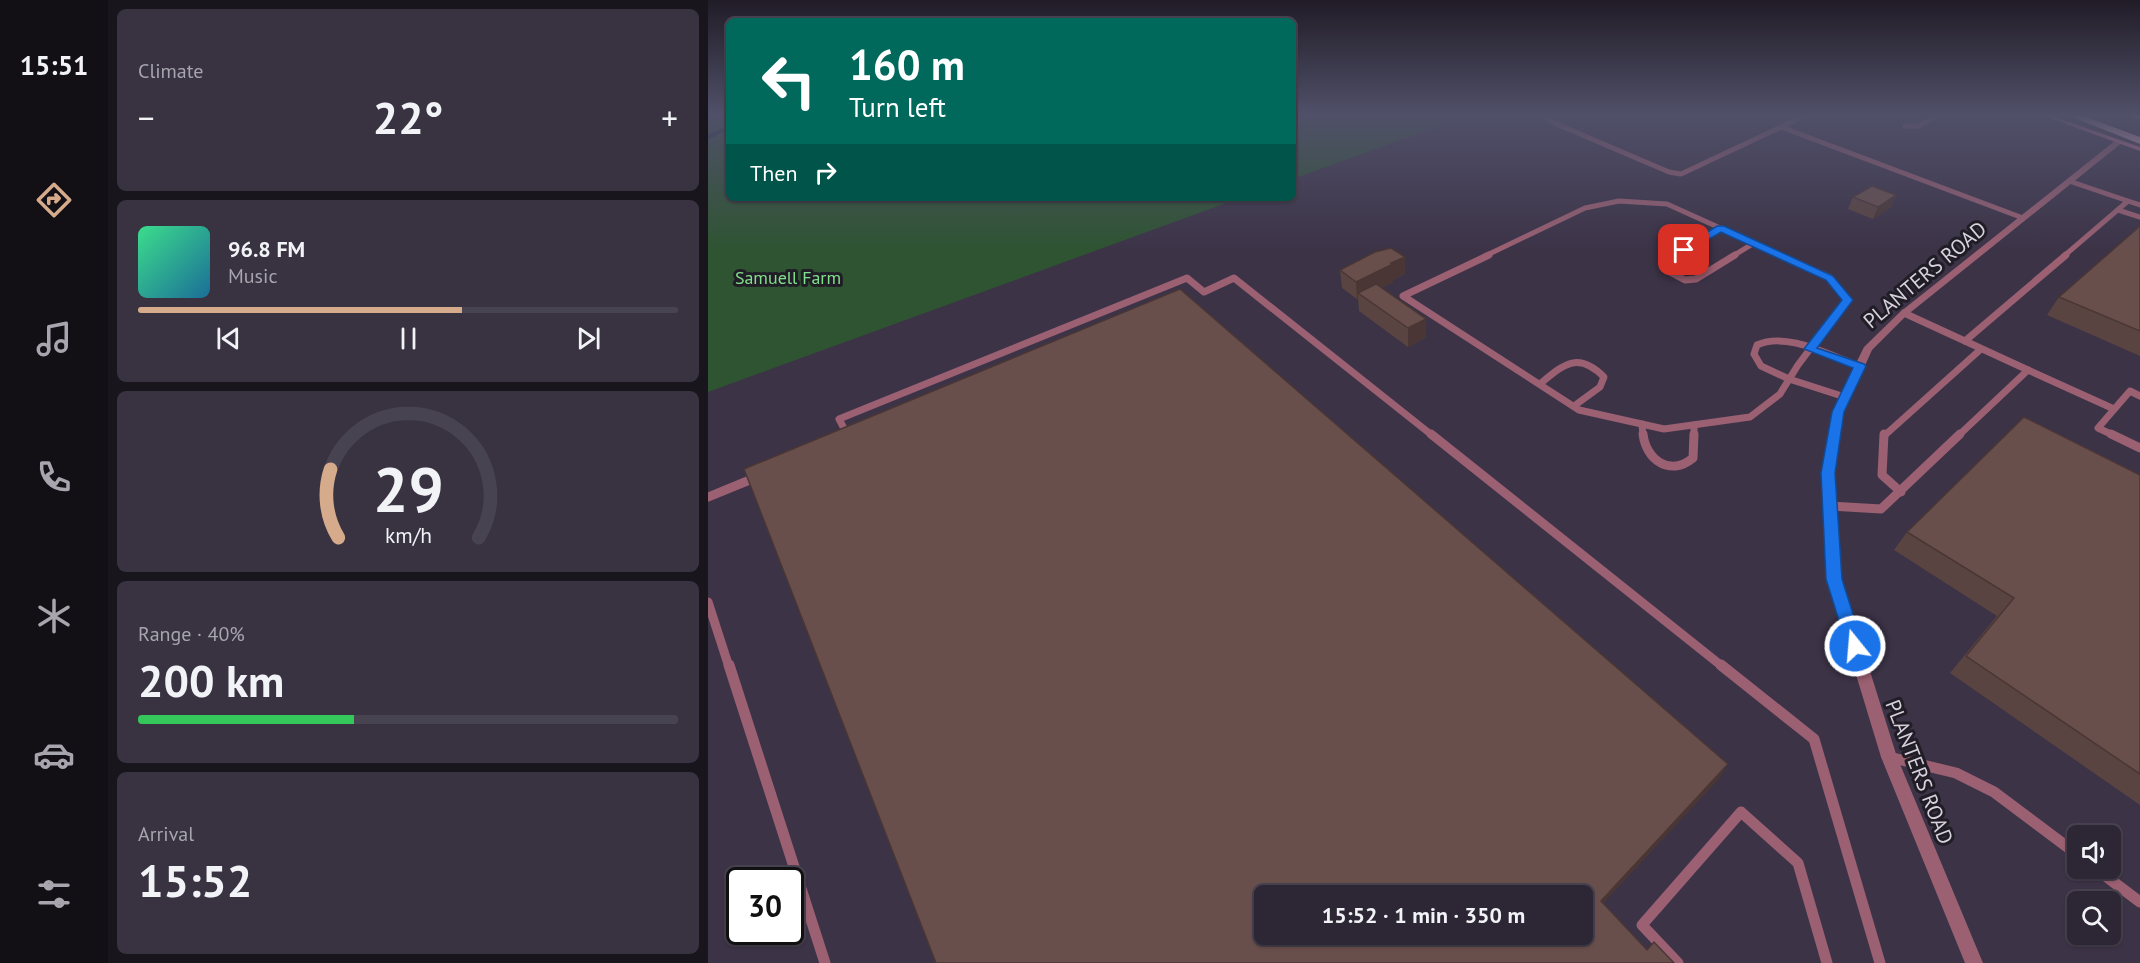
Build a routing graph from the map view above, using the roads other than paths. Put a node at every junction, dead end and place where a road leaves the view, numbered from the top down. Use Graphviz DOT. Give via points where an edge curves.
graph roads {
  1 [pos="1640,161"];
  2 [pos="1712,161"];
  3 [pos="1870,161"];
  4 [pos="2095,161"];
  5 [pos="2069,181"];
  6 [pos="2128,201"];
  7 [pos="2140,205"];
  8 [pos="2118,210"];
  9 [pos="2140,217"];
  10 [pos="2023,218"];
  11 [pos="1721,228"];
  12 [pos="1754,243"];
  13 [pos="1904,313"];
  14 [pos="1965,341"];
  15 [pos="1810,349"];
  16 [pos="1982,349"];
  17 [pos="1860,366"];
  18 [pos="2028,370"];
  19 [pos="1789,379"];
  20 [pos="1540,384"];
  21 [pos="2140,396"];
  22 [pos="1845,397"];
  23 [pos="1574,406"];
  24 [pos="2114,409"];
  25 [pos="1642,424"];
  26 [pos="1694,424"];
  27 [pos="838,443"];
  28 [pos="2140,448"];
  29 [pos="762,475"];
  30 [pos="1901,492"];
  31 [pos="708,497"];
  32 [pos="1830,506"];
  33 [pos="708,602"];
  34 [pos="1889,757"];
  35 [pos="2067,847"];
  36 [pos="2110,879"];
  37 [pos="2140,902"];
  38 [pos="825,963"];
  39 [pos="1678,963"];
  40 [pos="1827,963"];
  41 [pos="1880,963"];
  42 [pos="1974,963"];
  1 -- 2 [label="lane" via="1681,174"];
  3 -- 10 [label="lane"];
  4 -- 5 [label="street, PLANTERS ROAD"];
  5 -- 6 [label="lane"];
  5 -- 10 [label="street, PLANTERS ROAD"];
  6 -- 7 [label="lane"];
  6 -- 8 [label="lane"];
  8 -- 9 [label="lane"];
  8 -- 14 [label="lane"];
  10 -- 13 [label="street, PLANTERS ROAD"];
  11 -- 12 [label="lane"];
  11 -- 12 [label="lane" via="1665,261 1666,270 1684,280 1696,279"];
  11 -- 20 [label="lane" via="1666,204 1619,201 1585,208 1403,296"];
  12 -- 15 [label="lane" via="1830,278 1847,300"];
  13 -- 14 [label="lane"];
  13 -- 17 [label="street, PLANTERS ROAD" via="1868,349"];
  14 -- 16 [label="lane"];
  15 -- 17 [label="lane"];
  15 -- 19 [label="lane"];
  15 -- 19 [label="lane" via="1786,340 1768,340 1757,345 1754,354 1761,366"];
  16 -- 18 [label="lane"];
  16 -- 30 [label="lane" via="1884,434 1882,475"];
  17 -- 22 [label="street, PLANTERS ROAD"];
  18 -- 24 [label="lane"];
  18 -- 30 [label="lane"];
  19 -- 22 [label="lane"];
  19 -- 26 [label="lane" via="1779,394 1750,417"];
  20 -- 23 [label="lane"];
  20 -- 23 [label="lane" via="1567,363 1578,360 1597,369 1604,377 1600,387"];
  21 -- 24 [label="lane" via="2130,391"];
  22 -- 32 [label="street, PLANTERS ROAD" via="1838,412 1828,473"];
  23 -- 25 [label="lane"];
  24 -- 28 [label="lane" via="2098,428"];
  25 -- 26 [label="lane" via="1664,429"];
  25 -- 26 [label="lane" via="1645,446 1652,458 1664,464 1686,465 1693,458"];
  27 -- 41 [label="lane" via="849,439 839,419 1187,278 1204,292 1234,278 1814,739"];
  29 -- 31 [label="lane"];
  30 -- 32 [label="lane" via="1881,509"];
  32 -- 34 [label="street, PLANTERS ROAD" via="1834,579"];
  33 -- 38 [label="lane"];
  34 -- 35 [label="lane" via="1956,773 1994,792"];
  34 -- 42 [label="street, PLANTERS ROAD"];
  36 -- 37 [label="lane"];
  39 -- 40 [label="lane" via="1642,925 1741,812 1798,863"];
}
